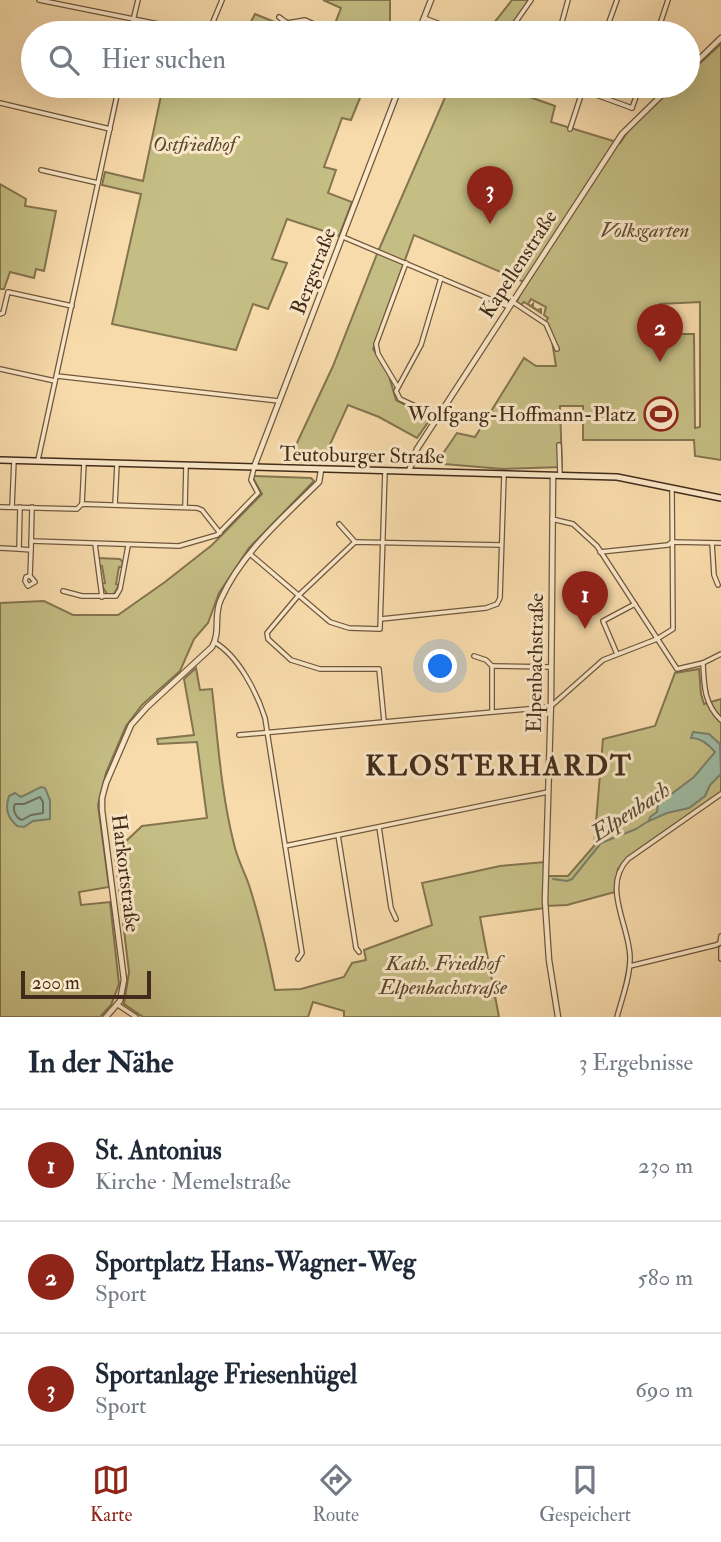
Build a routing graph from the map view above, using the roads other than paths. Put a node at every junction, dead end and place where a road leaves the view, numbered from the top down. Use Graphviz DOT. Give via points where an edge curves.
graph roads {
  1 [pos="39,0"];
  2 [pos="138,0"];
  3 [pos="222,0"];
  4 [pos="431,0"];
  5 [pos="531,0"];
  6 [pos="568,0"];
  7 [pos="617,0"];
  8 [pos="668,0"];
  9 [pos="279,17"];
  10 [pos="134,18"];
  11 [pos="424,18"];
  12 [pos="133,21"];
  13 [pos="149,21"];
  14 [pos="213,21"];
  15 [pos="284,21"];
  16 [pos="423,21"];
  17 [pos="432,21"];
  18 [pos="516,21"];
  19 [pos="562,21"];
  20 [pos="610,21"];
  21 [pos="661,21"];
  22 [pos="721,38"];
  23 [pos="700,58"];
  24 [pos="116,98"];
  25 [pos="395,98"];
  26 [pos="582,98"];
  27 [pos="609,98"];
  28 [pos="636,98"];
  29 [pos="658,98"];
  30 [pos="0,103"];
  31 [pos="632,108"];
  32 [pos="638,116"];
  33 [pos="570,128"];
  34 [pos="110,129"];
  35 [pos="41,170"];
  36 [pos="98,183"];
  37 [pos="343,237"];
  38 [pos="406,263"];
  39 [pos="442,278"];
  40 [pos="512,302"];
  41 [pos="72,306"];
  42 [pos="509,307"];
  43 [pos="0,314"];
  44 [pos="557,349"];
  45 [pos="0,369"];
  46 [pos="56,378"];
  47 [pos="397,386"];
  48 [pos="279,401"];
  49 [pos="438,416"];
  50 [pos="559,445"];
  51 [pos="0,460"];
  52 [pos="14,460"];
  53 [pos="38,461"];
  54 [pos="83,463"];
  55 [pos="117,464"];
  56 [pos="186,466"];
  57 [pos="254,468"];
  58 [pos="321,470"];
  59 [pos="386,471"];
  60 [pos="410,471"];
  61 [pos="504,474"];
  62 [pos="552,476"];
  63 [pos="560,476"];
  64 [pos="672,488"];
  65 [pos="721,498"];
  66 [pos="82,504"];
  67 [pos="115,505"];
  68 [pos="0,507"];
  69 [pos="12,507"];
  70 [pos="20,507"];
  71 [pos="32,507"];
  72 [pos="185,507"];
  73 [pos="552,519"];
  74 [pos="339,524"];
  75 [pos="220,533"];
  76 [pos="31,541"];
  77 [pos="383,541"];
  78 [pos="355,542"];
  79 [pos="673,542"];
  80 [pos="712,543"];
  81 [pos="721,543"];
  82 [pos="95,544"];
  83 [pos="128,545"];
  84 [pos="501,545"];
  85 [pos="0,548"];
  86 [pos="19,549"];
  87 [pos="31,550"];
  88 [pos="600,552"];
  89 [pos="250,554"];
  90 [pos="30,576"];
  91 [pos="718,585"];
  92 [pos="63,591"];
  93 [pos="298,596"];
  94 [pos="102,597"];
  95 [pos="635,604"];
  96 [pos="381,619"];
  97 [pos="657,639"];
  98 [pos="214,642"];
  99 [pos="617,654"];
  100 [pos="721,654"];
  101 [pos="474,656"];
  102 [pos="704,663"];
  103 [pos="492,666"];
  104 [pos="550,667"];
  105 [pos="550,706"];
  106 [pos="492,712"];
  107 [pos="721,720"];
  108 [pos="384,721"];
  109 [pos="267,731"];
  110 [pos="239,735"];
  111 [pos="548,792"];
  112 [pos="721,794"];
  113 [pos="379,827"];
  114 [pos="338,835"];
  115 [pos="285,846"];
  116 [pos="396,919"];
  117 [pos="721,936"];
  118 [pos="720,945"];
  119 [pos="359,952"];
  120 [pos="298,959"];
  121 [pos="721,959"];
  122 [pos="630,966"];
  123 [pos="117,1005"];
  124 [pos="134,1016"];
  125 [pos="106,1017"];
  126 [pos="558,1017"];
  127 [pos="617,1017"];
  1 -- 10 [label="street"];
  2 -- 10 [label="street"];
  3 -- 14 [label="street"];
  4 -- 11 [label="street"];
  5 -- 18 [label="street"];
  6 -- 19 [label="street"];
  7 -- 20 [label="street"];
  8 -- 21 [label="street"];
  9 -- 15 [label="street"];
  10 -- 12 [label="street"];
  10 -- 13 [label="street"];
  11 -- 16 [label="street"];
  11 -- 17 [label="street"];
  22 -- 23 [label="street"];
  24 -- 34 [label="street"];
  25 -- 37 [label="street, Bergstraße"];
  26 -- 33 [label="street"];
  27 -- 31 [label="street"];
  28 -- 31 [label="street"];
  29 -- 32 [label="street, Kapellenstraße"];
  30 -- 34 [label="street"];
  31 -- 32 [label="street"];
  32 -- 40 [label="street, Kapellenstraße"];
  34 -- 36 [label="street"];
  35 -- 36 [label="street"];
  36 -- 41 [label="street"];
  37 -- 38 [label="street"];
  37 -- 48 [label="street, Bergstraße"];
  38 -- 39 [label="street"];
  38 -- 47 [label="street" via="376,344"];
  39 -- 42 [label="street"];
  39 -- 47 [label="street" via="421,345"];
  40 -- 42 [label="street, Kapellenstraße"];
  40 -- 44 [label="street" via="546,324"];
  41 -- 43 [label="street" via="8,292"];
  41 -- 46 [label="street"];
  42 -- 49 [label="street, Kapellenstraße"];
  45 -- 46 [label="street"];
  46 -- 48 [label="street"];
  46 -- 53 [label="street"];
  47 -- 49 [label="street" via="400,399"];
  48 -- 57 [label="street, Bergstraße"];
  49 -- 60 [label="street, Kapellenstraße" via="413,456"];
  50 -- 63 [label="street"];
  51 -- 52 [label="main road, Teutoburger Straße"];
  52 -- 53 [label="main road, Teutoburger Straße"];
  52 -- 69 [label="street"];
  53 -- 54 [label="main road, Teutoburger Straße"];
  54 -- 55 [label="main road, Teutoburger Straße"];
  54 -- 66 [label="street"];
  55 -- 56 [label="main road, Teutoburger Straße"];
  55 -- 67 [label="street"];
  56 -- 57 [label="main road, Teutoburger Straße"];
  56 -- 72 [label="street"];
  57 -- 58 [label="main road, Teutoburger Straße"];
  57 -- 75 [label="street" via="251,480 258,494"];
  58 -- 59 [label="main road, Teutoburger Straße"];
  58 -- 89 [label="street" via="319,482"];
  59 -- 60 [label="main road, Teutoburger Straße"];
  59 -- 77 [label="street"];
  60 -- 61 [label="main road, Teutoburger Straße"];
  61 -- 62 [label="main road, Teutoburger Straße"];
  61 -- 84 [label="street"];
  62 -- 63 [label="main road, Teutoburger Straße"];
  62 -- 73 [label="street, Elpenbachstraße"];
  63 -- 64 [label="main road, Teutoburger Straße" via="617,477"];
  64 -- 65 [label="main road, Teutoburger Straße"];
  64 -- 79 [label="street"];
  66 -- 67 [label="street"];
  66 -- 71 [label="street" via="77,509"];
  67 -- 72 [label="street"];
  68 -- 69 [label="street"];
  69 -- 70 [label="street"];
  70 -- 71 [label="street"];
  70 -- 86 [label="street"];
  71 -- 76 [label="street"];
  72 -- 75 [label="street" via="199,508"];
  73 -- 88 [label="street" via="573,524"];
  73 -- 104 [label="street, Elpenbachstraße"];
  74 -- 78 [label="street"];
  75 -- 83 [label="street" via="179,546"];
  76 -- 82 [label="street"];
  76 -- 87 [label="street"];
  77 -- 78 [label="street"];
  77 -- 84 [label="street"];
  77 -- 96 [label="street"];
  78 -- 93 [label="street"];
  79 -- 80 [label="street"];
  79 -- 88 [label="street"];
  79 -- 97 [label="street" via="673,629"];
  80 -- 81 [label="street"];
  80 -- 91 [label="street"];
  82 -- 83 [label="street"];
  82 -- 94 [label="street"];
  83 -- 94 [label="street" via="120,592"];
  84 -- 96 [label="street" via="497,604"];
  85 -- 86 [label="street"];
  86 -- 87 [label="street"];
  87 -- 90 [label="street"];
  88 -- 95 [label="street"];
  89 -- 93 [label="street"];
  89 -- 98 [label="street" via="219,603"];
  92 -- 94 [label="street"];
  93 -- 96 [label="street" via="338,626 380,629"];
  93 -- 108 [label="street" via="267,632 268,639 291,660 320,669 379,669"];
  95 -- 97 [label="street"];
  95 -- 99 [label="street" via="603,621"];
  97 -- 99 [label="street"];
  97 -- 102 [label="street" via="677,669"];
  98 -- 109 [label="street" via="225,648 255,692"];
  98 -- 123 [label="street, Harkortstraße" via="131,725 103,789 124,976"];
  99 -- 105 [label="street" via="596,665"];
  100 -- 102 [label="street"];
  101 -- 103 [label="street"];
  102 -- 107 [label="street" via="705,694"];
  103 -- 104 [label="street"];
  103 -- 106 [label="street"];
  104 -- 105 [label="street, Elpenbachstraße"];
  105 -- 106 [label="street"];
  105 -- 111 [label="street, Elpenbachstraße"];
  106 -- 108 [label="street"];
  108 -- 109 [label="street"];
  109 -- 110 [label="street"];
  109 -- 115 [label="street"];
  111 -- 113 [label="street"];
  111 -- 126 [label="street, Elpenbachstraße" via="545,905"];
  112 -- 122 [label="street" via="628,859 620,870 616,892"];
  113 -- 114 [label="street"];
  113 -- 116 [label="street"];
  114 -- 115 [label="street"];
  114 -- 119 [label="street"];
  115 -- 120 [label="street" via="302,953"];
  117 -- 118 [label="street"];
  118 -- 121 [label="street"];
  118 -- 122 [label="street"];
  122 -- 127 [label="street"];
  123 -- 124 [label="street"];
  123 -- 125 [label="street"];
}
